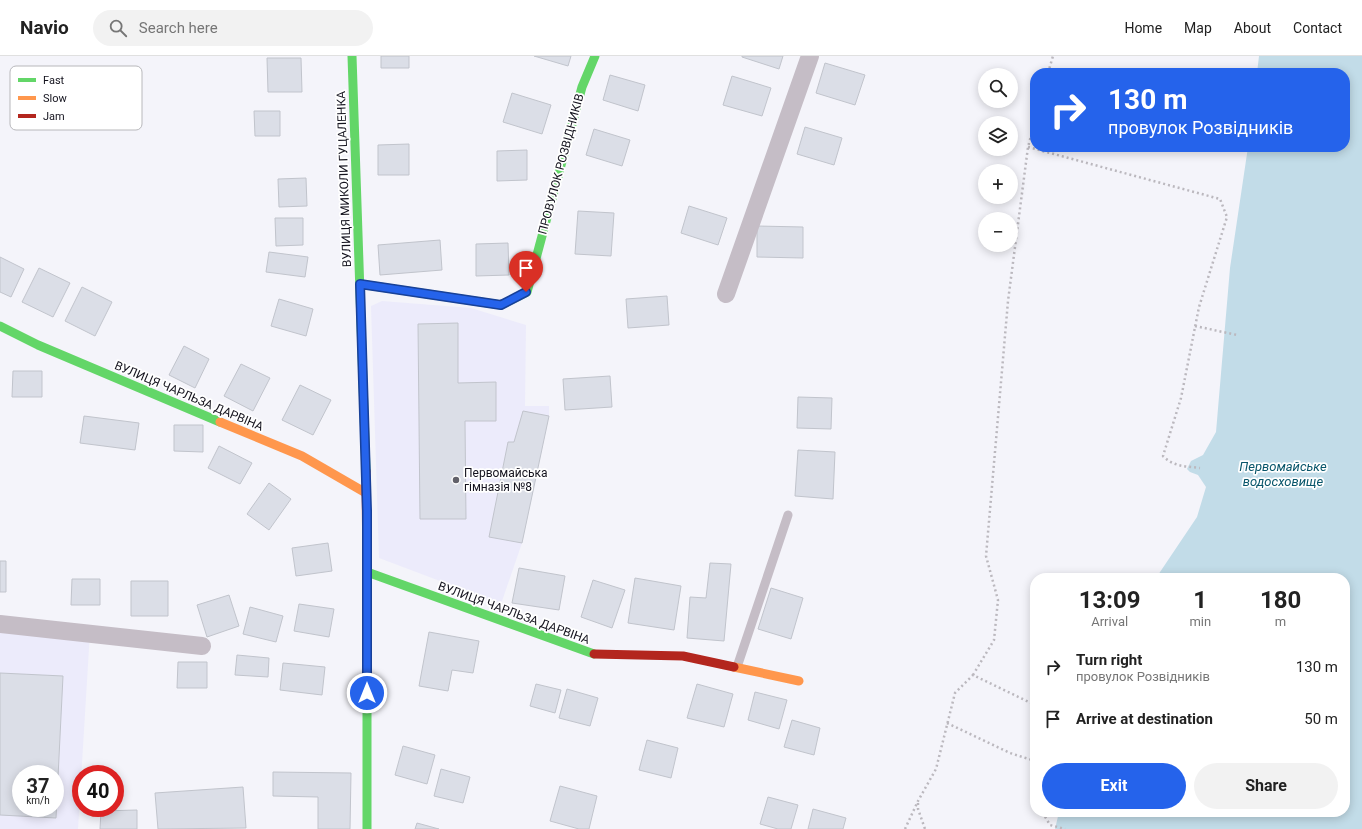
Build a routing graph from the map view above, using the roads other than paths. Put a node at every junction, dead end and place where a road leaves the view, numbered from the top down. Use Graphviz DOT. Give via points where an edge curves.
graph roads {
  1 [pos="352,56"];
  2 [pos="595,56"];
  3 [pos="810,56"];
  4 [pos="360,284"];
  5 [pos="726,294"];
  6 [pos="0,326"];
  7 [pos="366,493"];
  8 [pos="788,515"];
  9 [pos="367,572"];
  10 [pos="0,624"];
  11 [pos="202,646"];
  12 [pos="737,668"];
  13 [pos="799,681"];
  14 [pos="367,829"];
  1 -- 4 [label="street, ВУЛИЦЯ МИКОЛИ ГУЦАЛЕНКА"];
  2 -- 4 [label="street, ПРОВУЛОК РОЗВІДНИКІВ" via="582,87 526,292 501,305"];
  3 -- 5 [label="street"];
  4 -- 7 [label="street, ВУЛИЦЯ МИКОЛИ ГУЦАЛЕНКА"];
  6 -- 7 [label="street, ВУЛИЦЯ ЧАРЛЬЗА ДАРВІНА" via="38,345 302,456"];
  7 -- 9 [label="street, ВУЛИЦЯ МИКОЛИ ГУЦАЛЕНКА"];
  8 -- 12 [label="lane"];
  9 -- 12 [label="street, ВУЛИЦЯ ЧАРЛЬЗА ДАРВІНА" via="593,654 683,656"];
  9 -- 14 [label="street, ВУЛИЦЯ МИКОЛИ ГУЦАЛЕНКА"];
  10 -- 11 [label="street"];
  12 -- 13 [label="street, ВУЛИЦЯ ЧАРЛЬЗА ДАРВІНА"];
}
